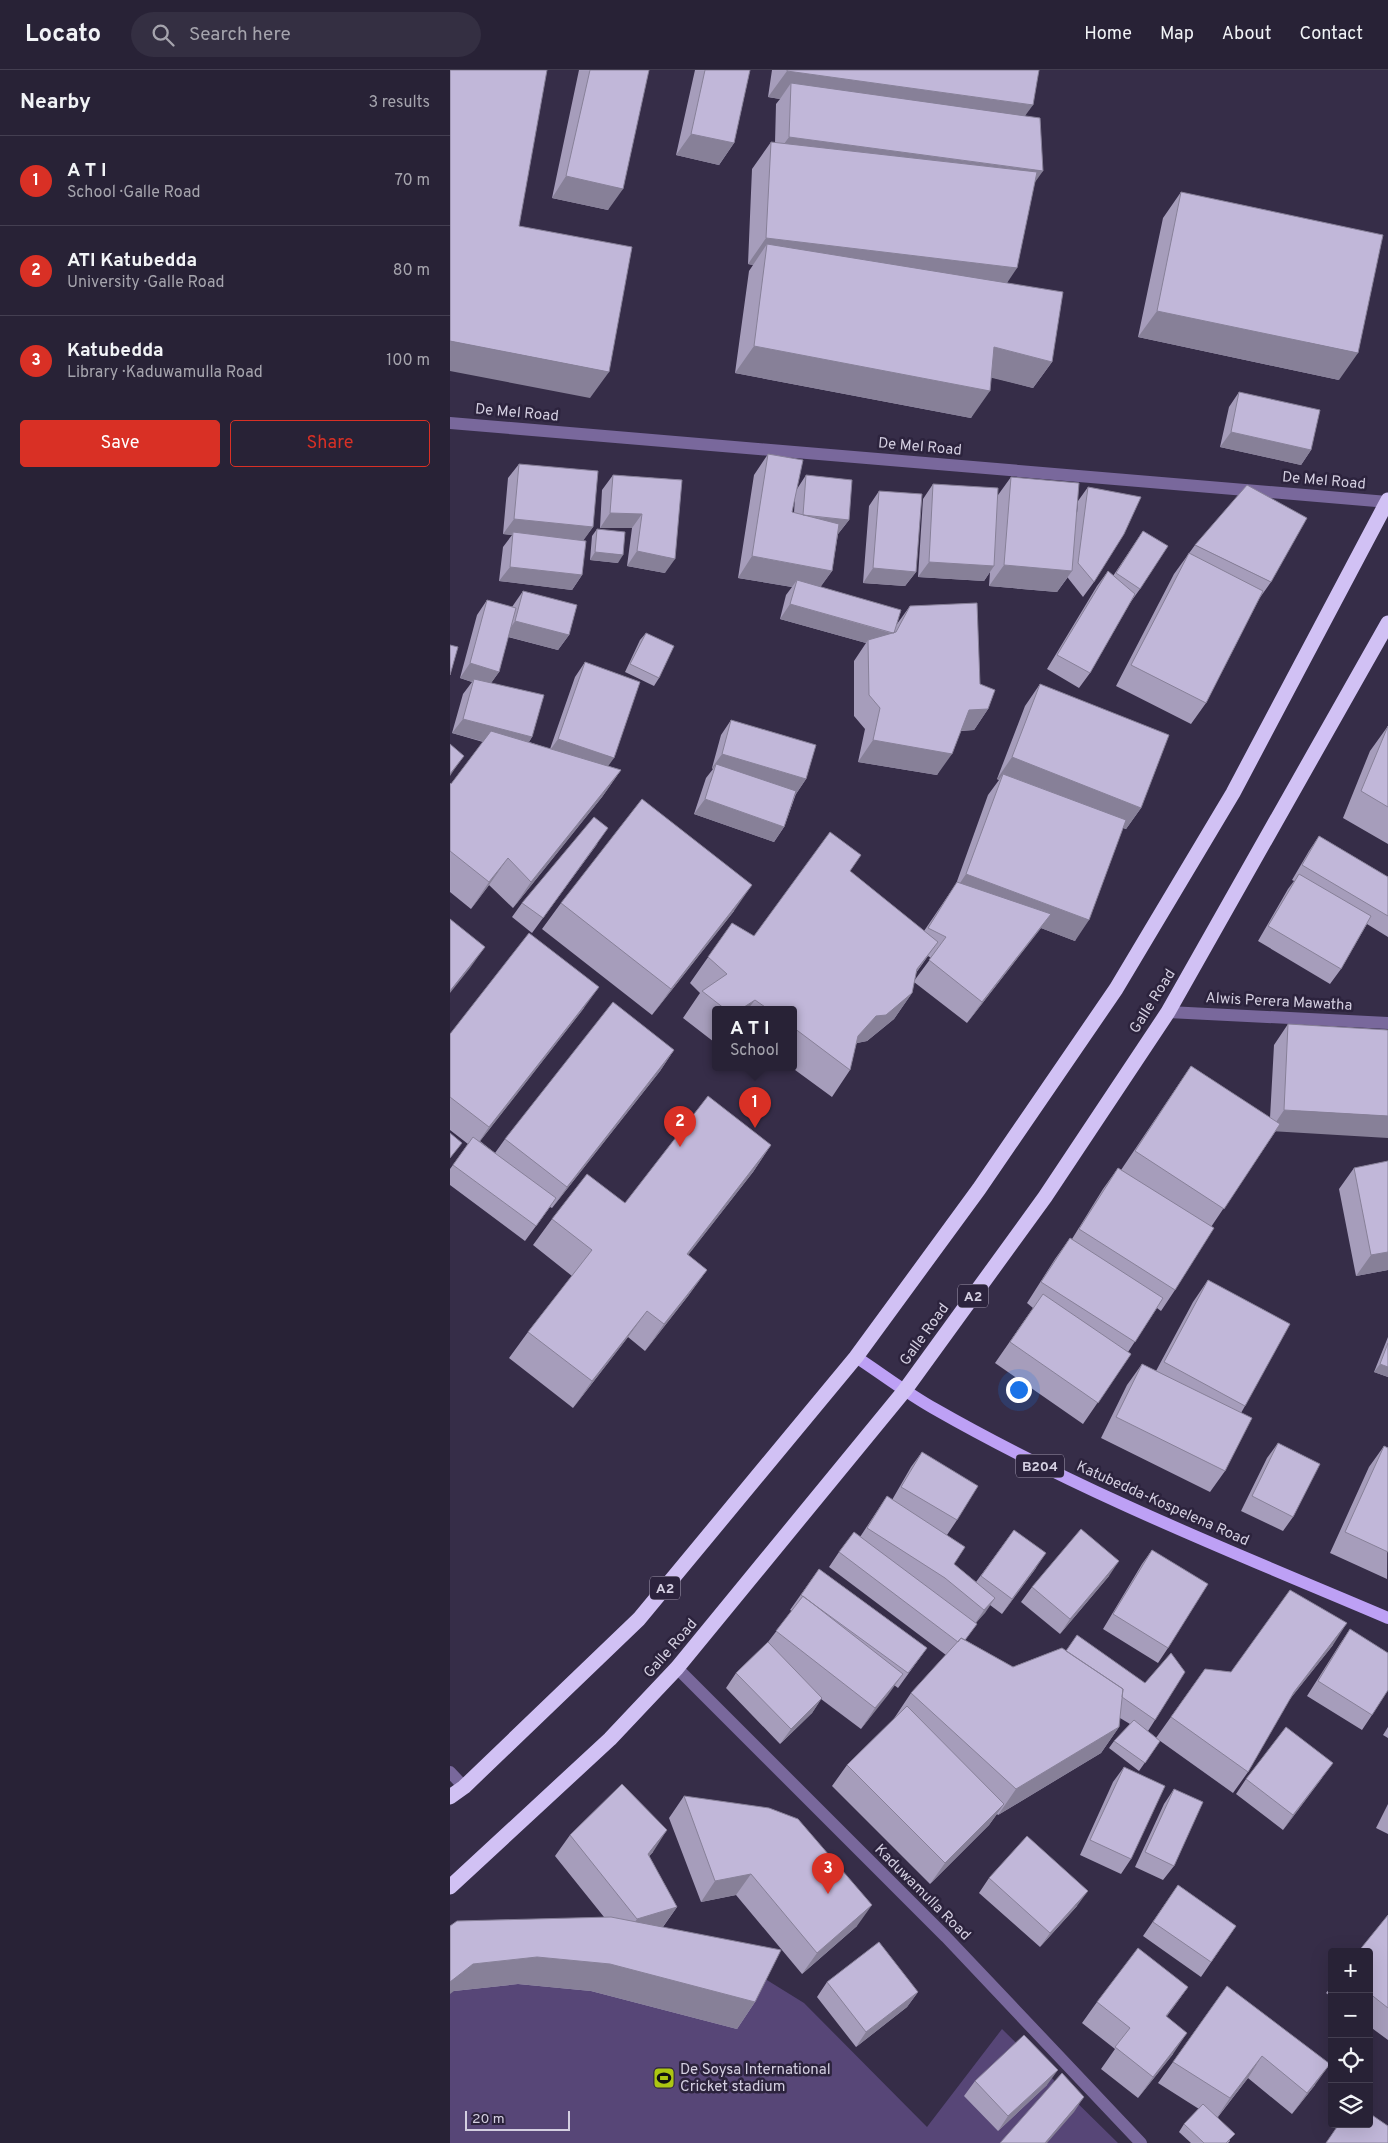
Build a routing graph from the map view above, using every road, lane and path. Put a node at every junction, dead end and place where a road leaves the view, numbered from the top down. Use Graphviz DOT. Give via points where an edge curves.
graph roads {
  1 [pos="450,423"];
  2 [pos="1388,501"];
  3 [pos="1388,623"];
  4 [pos="1168,1012"];
  5 [pos="1388,1023"];
  6 [pos="856,1357"];
  7 [pos="905,1390"];
  8 [pos="1388,1618"];
  9 [pos="677,1668"];
  10 [pos="450,1772"];
  11 [pos="464,1787"];
  12 [pos="450,1797"];
  13 [pos="450,1887"];
  14 [pos="1141,2143"];
  1 -- 2 [label="street, De Mel Road"];
  2 -- 6 [label="highway, A2" via="1233,793 1116,989 979,1190"];
  3 -- 4 [label="highway, Galle Road / A2"];
  4 -- 5 [label="street, Alwis Perera Mawatha"];
  4 -- 7 [label="highway, Galle Road / A2" via="1045,1197"];
  6 -- 7 [label="main road, Katubedda-Kospelena Road"];
  6 -- 11 [label="highway, A2" via="639,1619"];
  7 -- 8 [label="main road, Katubedda-Kospelena Road / B204" via="1041,1466"];
  7 -- 9 [label="highway, Galle Road / A2"];
  9 -- 13 [label="highway, Galle Road / A2" via="610,1739"];
  9 -- 14 [label="street, Kaduwamulla Road" via="946,1937"];
  10 -- 11 [label="street"];
  11 -- 12 [label="highway, A2"];
}
